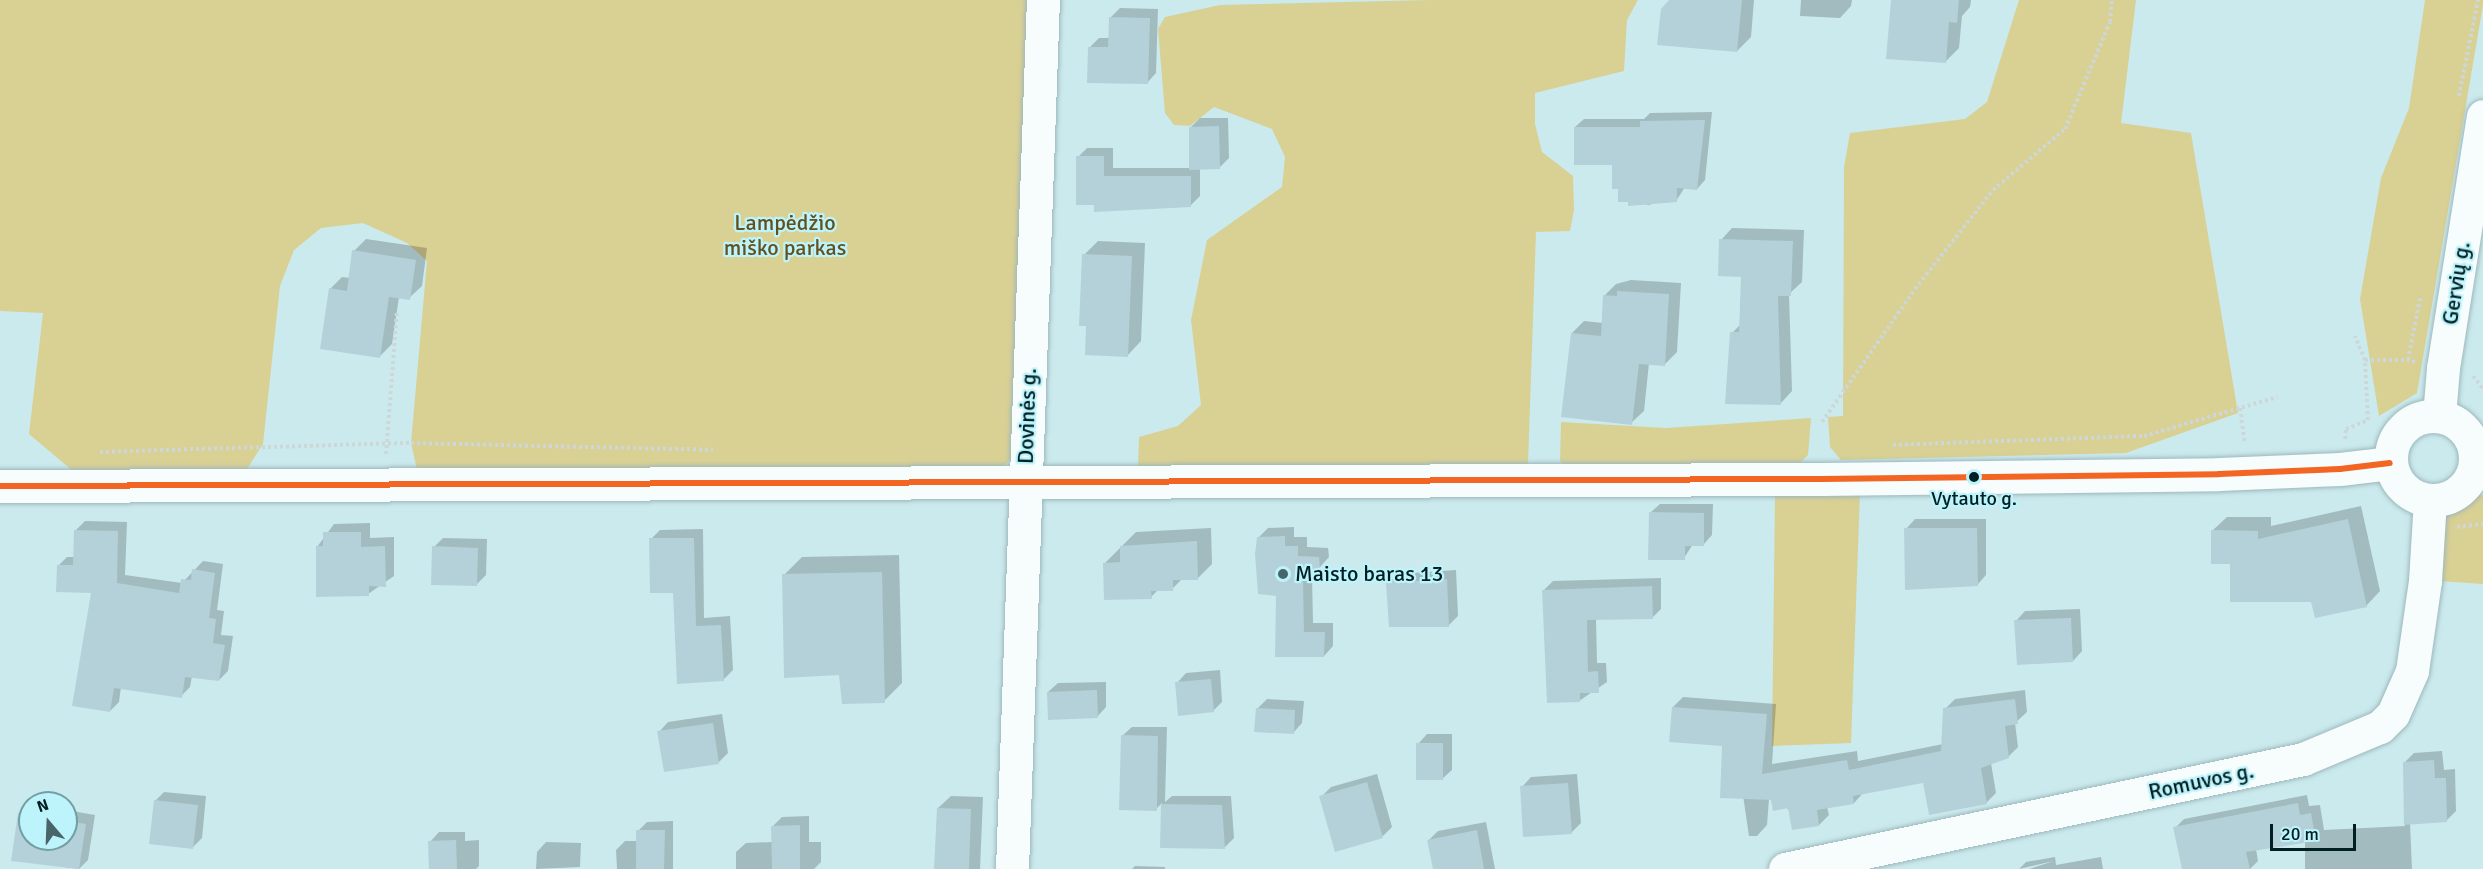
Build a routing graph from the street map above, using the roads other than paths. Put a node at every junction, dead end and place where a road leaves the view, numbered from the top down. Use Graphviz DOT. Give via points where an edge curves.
graph roads {
  1 [pos="1043,0"];
  2 [pos="2483,116"];
  3 [pos="2439,416"];
  4 [pos="2390,463"];
  5 [pos="2478,469"];
  6 [pos="1025,480"];
  7 [pos="0,486"];
  8 [pos="2430,500"];
  9 [pos="1012,869"];
  10 [pos="1785,869"];
  1 -- 6 [label="street, Dovinės g."];
  2 -- 3 [label="street, Gervių g." via="2443,368"];
  3 -- 4 [label="street" via="2409,422 2391,447"];
  3 -- 5 [label="street" via="2464,429"];
  4 -- 6 [label="street" via="2340,469 1552,482"];
  4 -- 8 [label="street" via="2403,488"];
  5 -- 8 [label="street" via="2457,493"];
  6 -- 7 [label="street" via="556,486"];
  6 -- 9 [label="street, Dovinės g."];
  8 -- 10 [label="street, Romuvos g." via="2425,581 2412,671 2392,714 2380,727 2303,759"];
}
